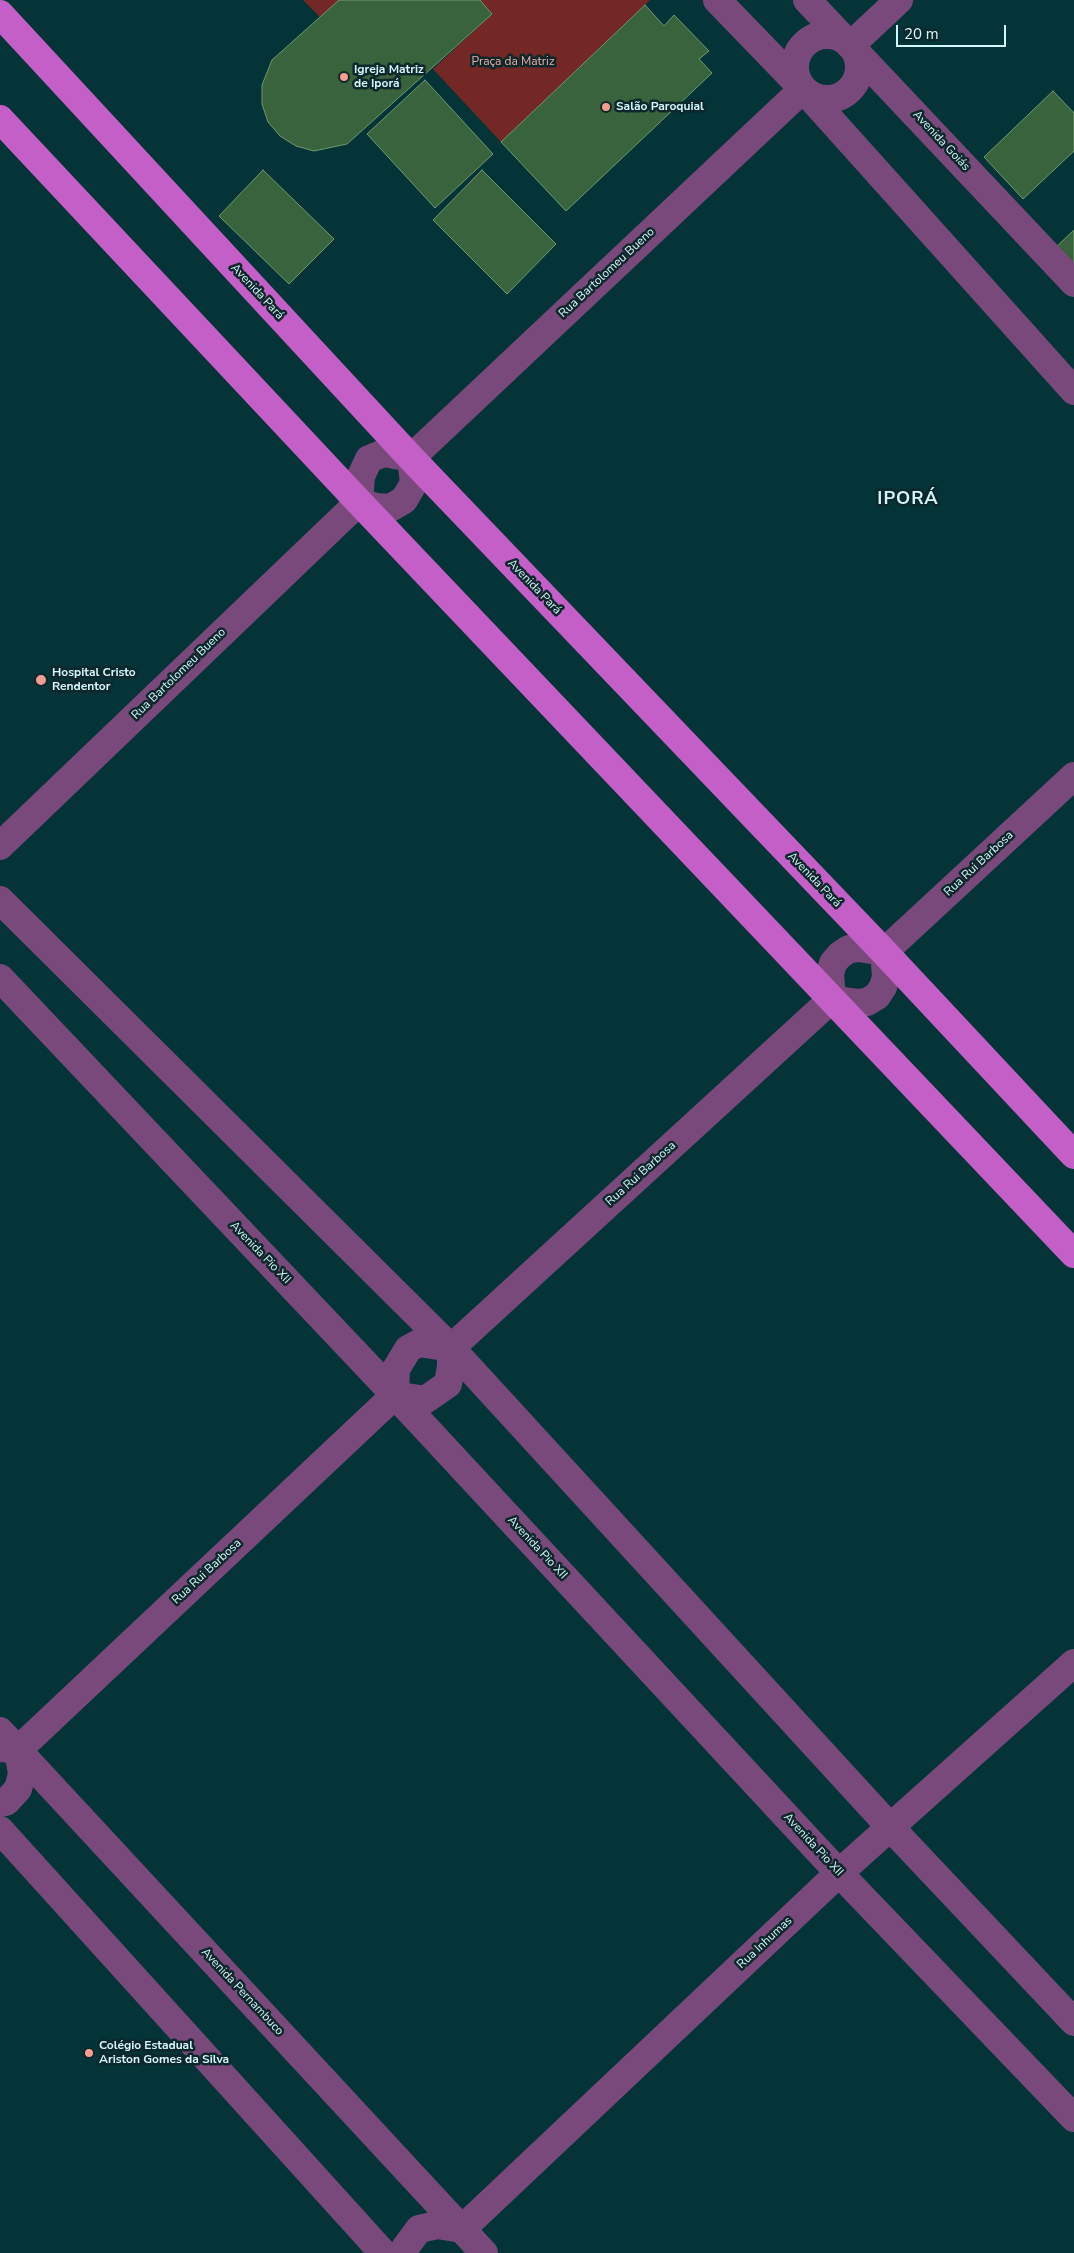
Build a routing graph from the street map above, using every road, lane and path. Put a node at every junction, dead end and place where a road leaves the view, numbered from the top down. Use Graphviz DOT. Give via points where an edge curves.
graph roads {
  1 [pos="716,0"];
  2 [pos="807,0"];
  3 [pos="899,0"];
  4 [pos="0,14"];
  5 [pos="850,45"];
  6 [pos="803,89"];
  7 [pos="0,119"];
  8 [pos="1074,283"];
  9 [pos="1074,391"];
  10 [pos="411,458"];
  11 [pos="359,502"];
  12 [pos="1074,776"];
  13 [pos="0,846"];
  14 [pos="0,900"];
  15 [pos="884,952"];
  16 [pos="0,978"];
  17 [pos="832,999"];
  18 [pos="1074,1155"];
  19 [pos="1074,1254"];
  20 [pos="451,1348"];
  21 [pos="395,1395"];
  22 [pos="1074,1663"];
  23 [pos="6,1743"];
  24 [pos="0,1803"];
  25 [pos="892,1828"];
  26 [pos="0,1830"];
  27 [pos="839,1873"];
  28 [pos="1074,2022"];
  29 [pos="1074,2118"];
  30 [pos="462,2241"];
  31 [pos="383,2253"];
  32 [pos="405,2253"];
  33 [pos="484,2253"];
  1 -- 6 [label="street"];
  2 -- 5 [label="street, Avenida Goiás"];
  3 -- 5 [label="street"];
  4 -- 10 [label="main road, Avenida Pará"];
  5 -- 6 [label="street" via="842,38 820,35 801,47 794,68"];
  5 -- 6 [label="street" via="859,69 855,84 848,92 830,100 810,96"];
  5 -- 8 [label="street, Avenida Goiás"];
  6 -- 9 [label="street"];
  6 -- 10 [label="street, Rua Bartolomeu Bueno"];
  7 -- 11 [label="main road"];
  10 -- 11 [label="street" via="384,453 370,459 361,476"];
  10 -- 11 [label="street" via="414,483 404,500 390,508"];
  10 -- 15 [label="main road, Avenida Pará"];
  11 -- 13 [label="street, Rua Bartolomeu Bueno"];
  11 -- 17 [label="main road"];
  12 -- 15 [label="street, Rua Rui Barbosa"];
  14 -- 20 [label="street"];
  15 -- 17 [label="street" via="859,948 849,949 840,955 830,974"];
  15 -- 17 [label="street" via="886,977 876,996 867,1002 857,1003"];
  15 -- 18 [label="main road, Avenida Pará"];
  16 -- 21 [label="street, Avenida Pio XII"];
  17 -- 19 [label="main road"];
  17 -- 20 [label="street, Rua Rui Barbosa"];
  20 -- 21 [label="street" via="419,1343 408,1349 396,1370"];
  20 -- 21 [label="street" via="448,1384 424,1400"];
  20 -- 25 [label="street"];
  21 -- 23 [label="street, Rua Rui Barbosa"];
  21 -- 27 [label="street, Avenida Pio XII"];
  22 -- 25 [label="street, Rua Inhumas"];
  23 -- 24 [label="street" via="22,1774 18,1790 6,1802"];
  23 -- 30 [label="street, Avenida Pernambuco"];
  25 -- 27 [label="street, Rua Inhumas"];
  25 -- 28 [label="street"];
  26 -- 31 [label="street"];
  27 -- 29 [label="street, Avenida Pio XII"];
  27 -- 30 [label="street, Rua Inhumas"];
  30 -- 32 [label="street" via="437,2225 419,2229 405,2248"];
  30 -- 33 [label="street, Avenida Pernambuco"];
}
